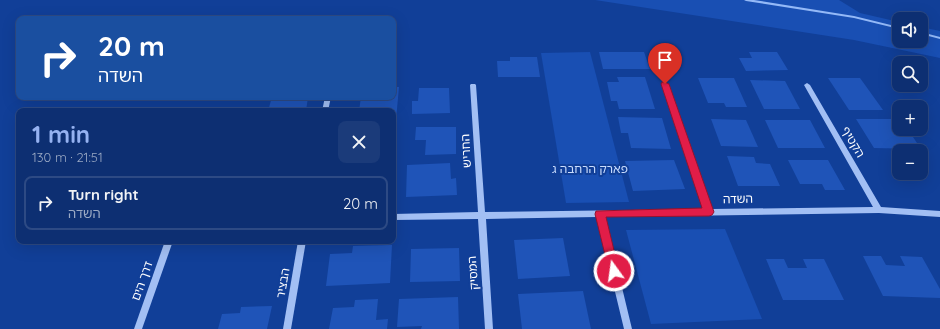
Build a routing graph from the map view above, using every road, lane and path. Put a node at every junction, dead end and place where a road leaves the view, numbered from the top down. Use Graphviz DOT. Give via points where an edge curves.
graph roads {
  1 [pos="473,84"];
  2 [pos="665,84"];
  3 [pos="807,85"];
  4 [pos="879,210"];
  5 [pos="709,212"];
  6 [pos="600,214"];
  7 [pos="940,214"];
  8 [pos="481,215"];
  9 [pos="396,217"];
  10 [pos="169,244"];
  11 [pos="301,244"];
  12 [pos="138,329"];
  13 [pos="287,329"];
  14 [pos="489,329"];
  15 [pos="628,329"];
  1 -- 8 [label="street, החריש"];
  2 -- 5 [label="street"];
  3 -- 4 [label="street, הקטיף"];
  4 -- 5 [label="street, השדה"];
  4 -- 7 [label="street, השדה"];
  5 -- 6 [label="street, השדה"];
  6 -- 8 [label="street, השדה"];
  6 -- 15 [label="street"];
  8 -- 9 [label="street, השדה"];
  8 -- 14 [label="street, המסיק"];
  10 -- 12 [label="street, דרך הים"];
  11 -- 13 [label="street, הבציר"];
}
